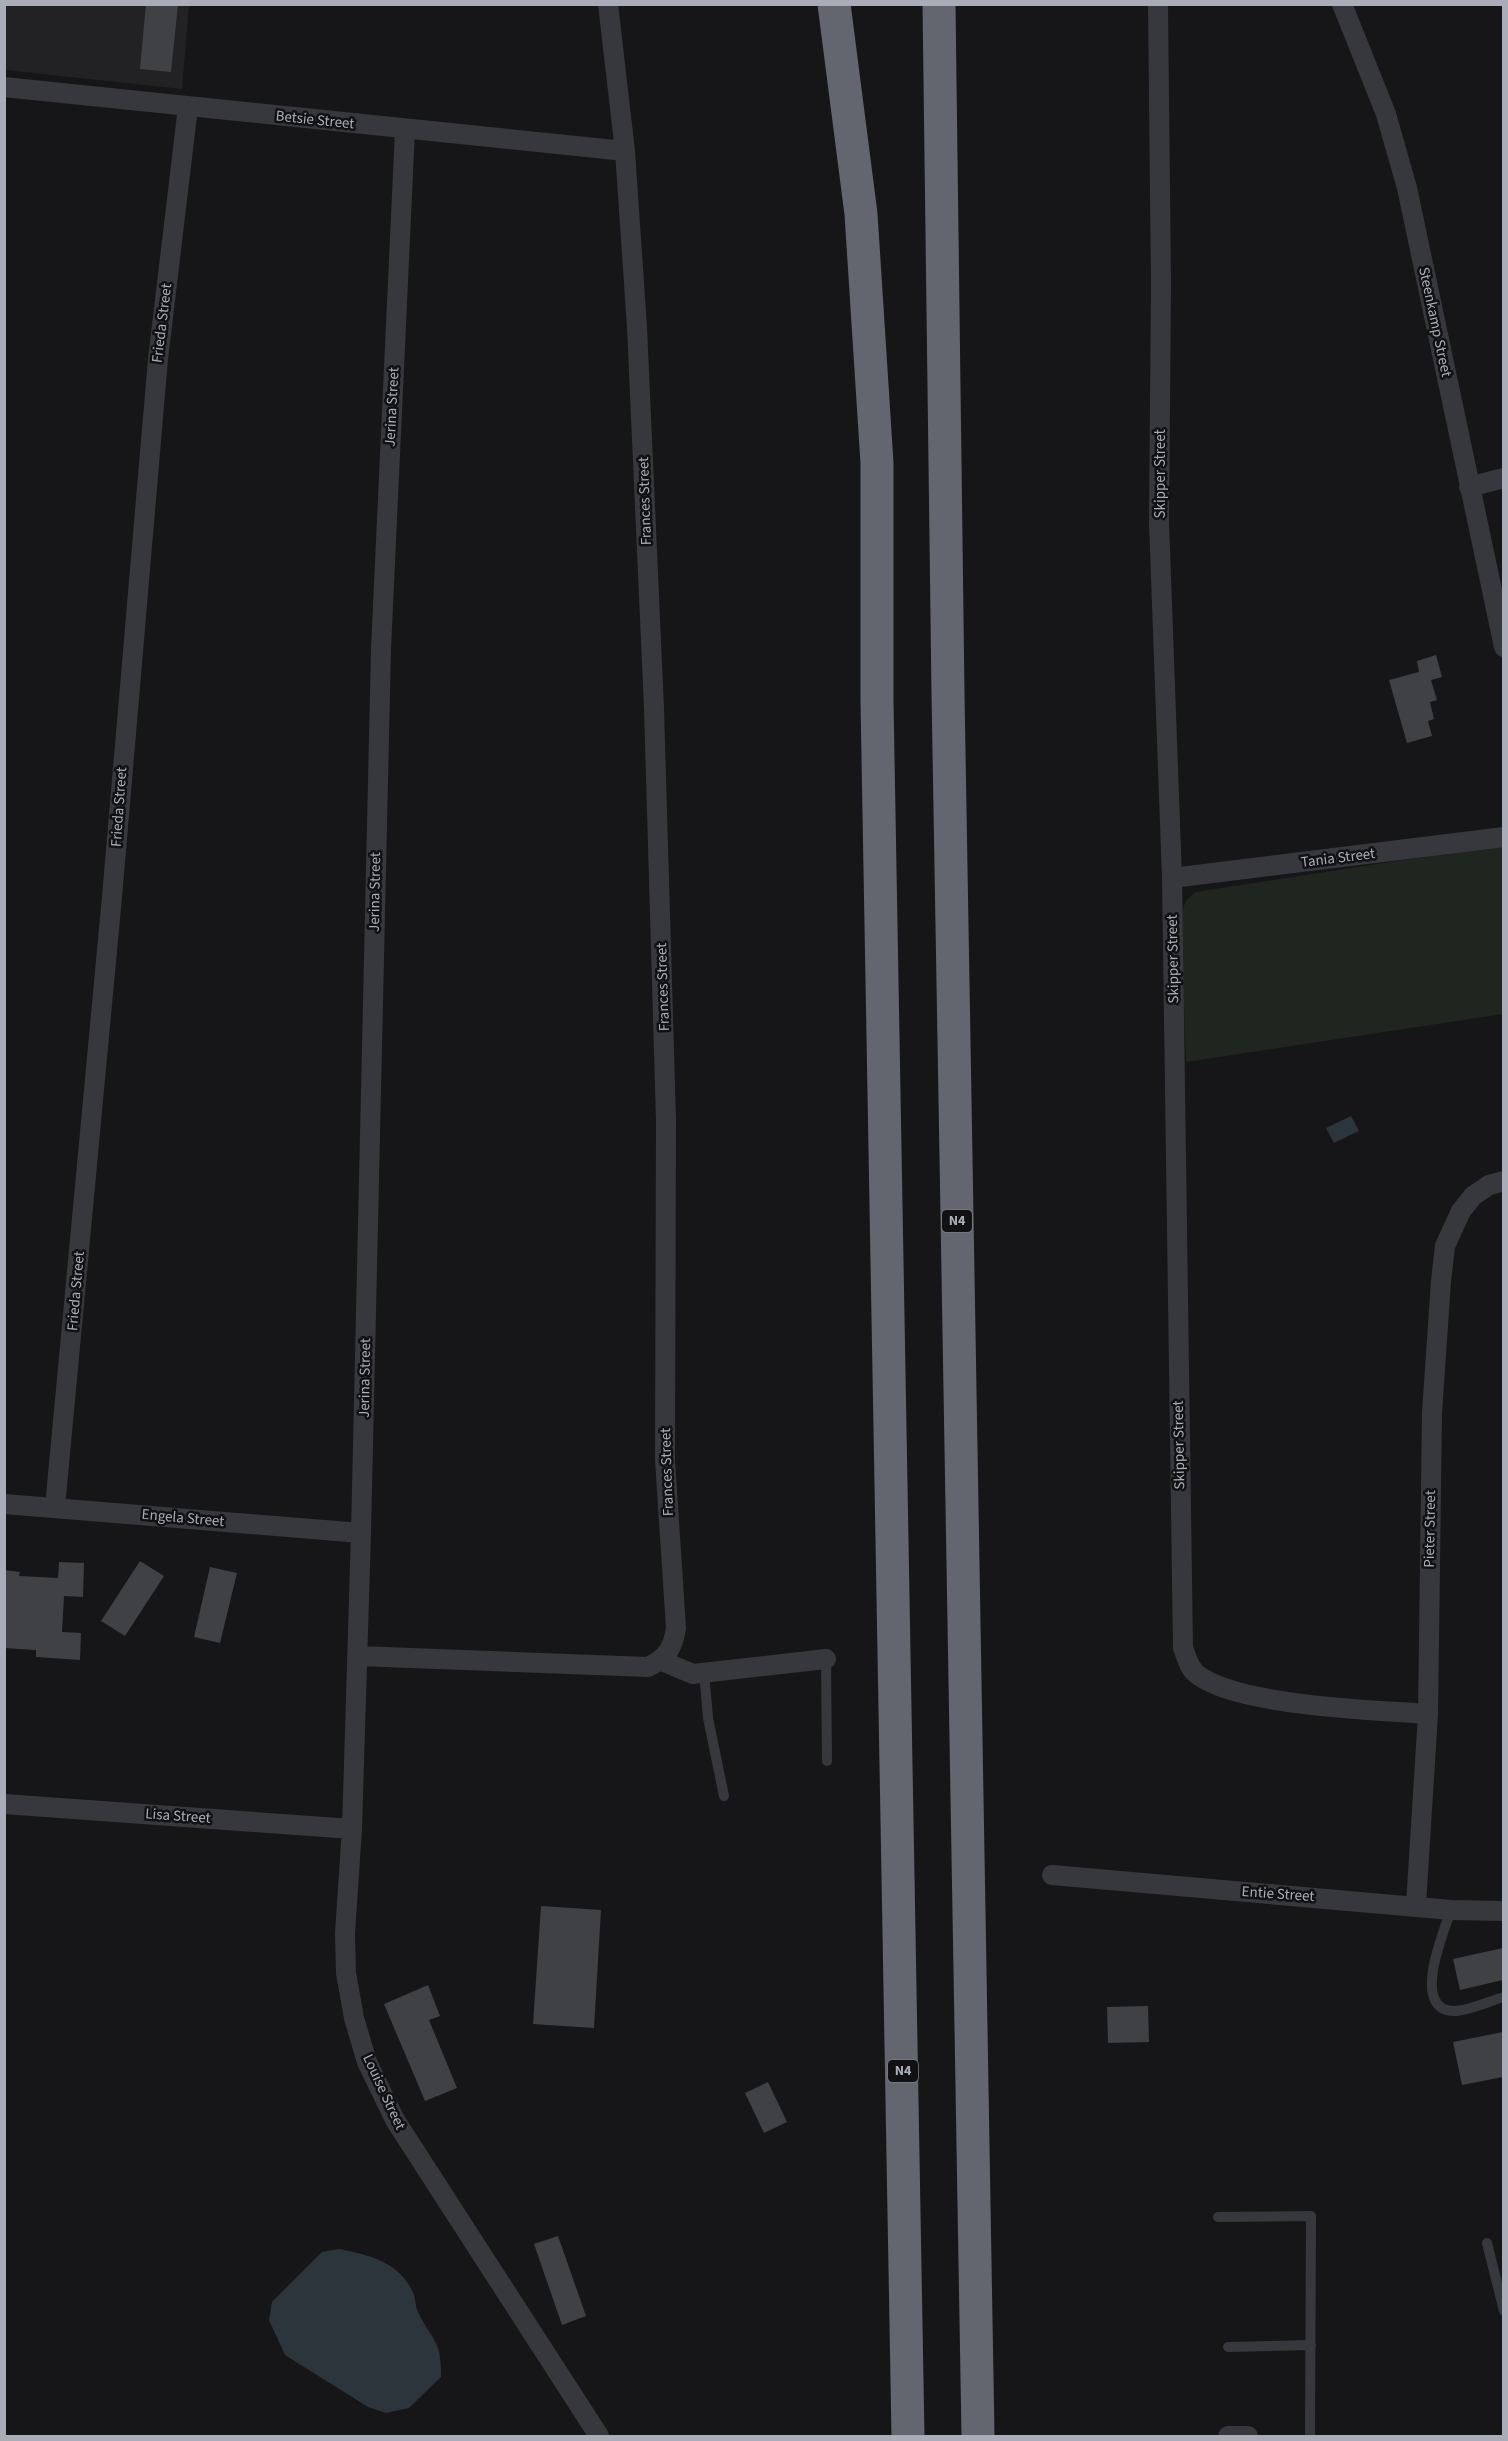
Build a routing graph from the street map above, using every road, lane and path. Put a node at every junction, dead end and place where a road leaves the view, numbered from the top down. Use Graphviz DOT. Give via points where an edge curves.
graph roads {
  1 [pos="608,4"];
  2 [pos="834,4"];
  3 [pos="939,4"];
  4 [pos="1158,4"];
  5 [pos="1342,4"];
  6 [pos="4,87"];
  7 [pos="188,107"];
  8 [pos="405,130"];
  9 [pos="625,151"];
  10 [pos="1503,478"];
  11 [pos="1469,487"];
  12 [pos="1503,647"];
  13 [pos="1503,837"];
  14 [pos="1172,878"];
  15 [pos="1503,1181"];
  16 [pos="4,1504"];
  17 [pos="55,1507"];
  18 [pos="361,1533"];
  19 [pos="358,1656"];
  20 [pos="826,1659"];
  21 [pos="662,1661"];
  22 [pos="704,1672"];
  23 [pos="1428,1714"];
  24 [pos="827,1761"];
  25 [pos="724,1796"];
  26 [pos="4,1804"];
  27 [pos="352,1829"];
  28 [pos="1052,1875"];
  29 [pos="1416,1905"];
  30 [pos="1450,1910"];
  31 [pos="1503,1911"];
  32 [pos="1503,1997"];
  33 [pos="1218,2217"];
  34 [pos="1487,2243"];
  35 [pos="1503,2311"];
  36 [pos="1311,2345"];
  37 [pos="1228,2347"];
  38 [pos="599,2436"];
  39 [pos="908,2436"];
  40 [pos="978,2436"];
  41 [pos="1228,2436"];
  42 [pos="1248,2436"];
  43 [pos="1310,2436"];
  1 -- 9 [label="street, Frances Street"];
  2 -- 39 [label="highway, N4" via="861,214 877,463 877,713"];
  3 -- 40 [label="highway, N4"];
  4 -- 14 [label="street, Skipper Street" via="1160,522"];
  5 -- 11 [label="street, Steenkamp Street" via="1386,114 1407,188"];
  6 -- 7 [label="street, Betsie Street"];
  7 -- 8 [label="street, Betsie Street"];
  7 -- 17 [label="street, Frieda Street" via="158,358"];
  8 -- 9 [label="street, Betsie Street"];
  8 -- 18 [label="street, Jerina Street" via="381,649"];
  9 -- 21 [label="street, Frances Street" via="644,482 666,1120 665,1460 676,1628 673,1646"];
  10 -- 11 [label="street"];
  11 -- 12 [label="street, Steenkamp Street"];
  13 -- 14 [label="street, Tania Street"];
  14 -- 23 [label="street, Skipper Street" via="1183,1647 1188,1664 1197,1675 1235,1690 1286,1702"];
  15 -- 23 [label="street, Pieter Street" via="1473,1196 1452,1226 1445,1246 1432,1413"];
  16 -- 17 [label="street, Engela Street"];
  17 -- 18 [label="street, Engela Street"];
  18 -- 19 [label="street, Jerina Street"];
  19 -- 21 [label="street" via="629,1668"];
  19 -- 27 [label="street, Louise Street"];
  20 -- 22 [label="street"];
  20 -- 24 [label="lane"];
  21 -- 22 [label="street" via="687,1674"];
  22 -- 25 [label="lane" via="708,1718"];
  23 -- 29 [label="street, Pieter Street"];
  26 -- 27 [label="street, Lisa Street"];
  27 -- 38 [label="street, Louise Street" via="346,1973 367,2062 395,2120"];
  28 -- 29 [label="street, Entie Street"];
  29 -- 30 [label="street, Entie Street"];
  30 -- 31 [label="street, Entie Street"];
  30 -- 32 [label="lane" via="1433,1963 1432,1991 1436,2003 1456,2011"];
  33 -- 36 [label="lane" via="1311,2216"];
  34 -- 35 [label="lane"];
  36 -- 37 [label="lane"];
  36 -- 43 [label="lane"];
  41 -- 42 [label="street"];
}
